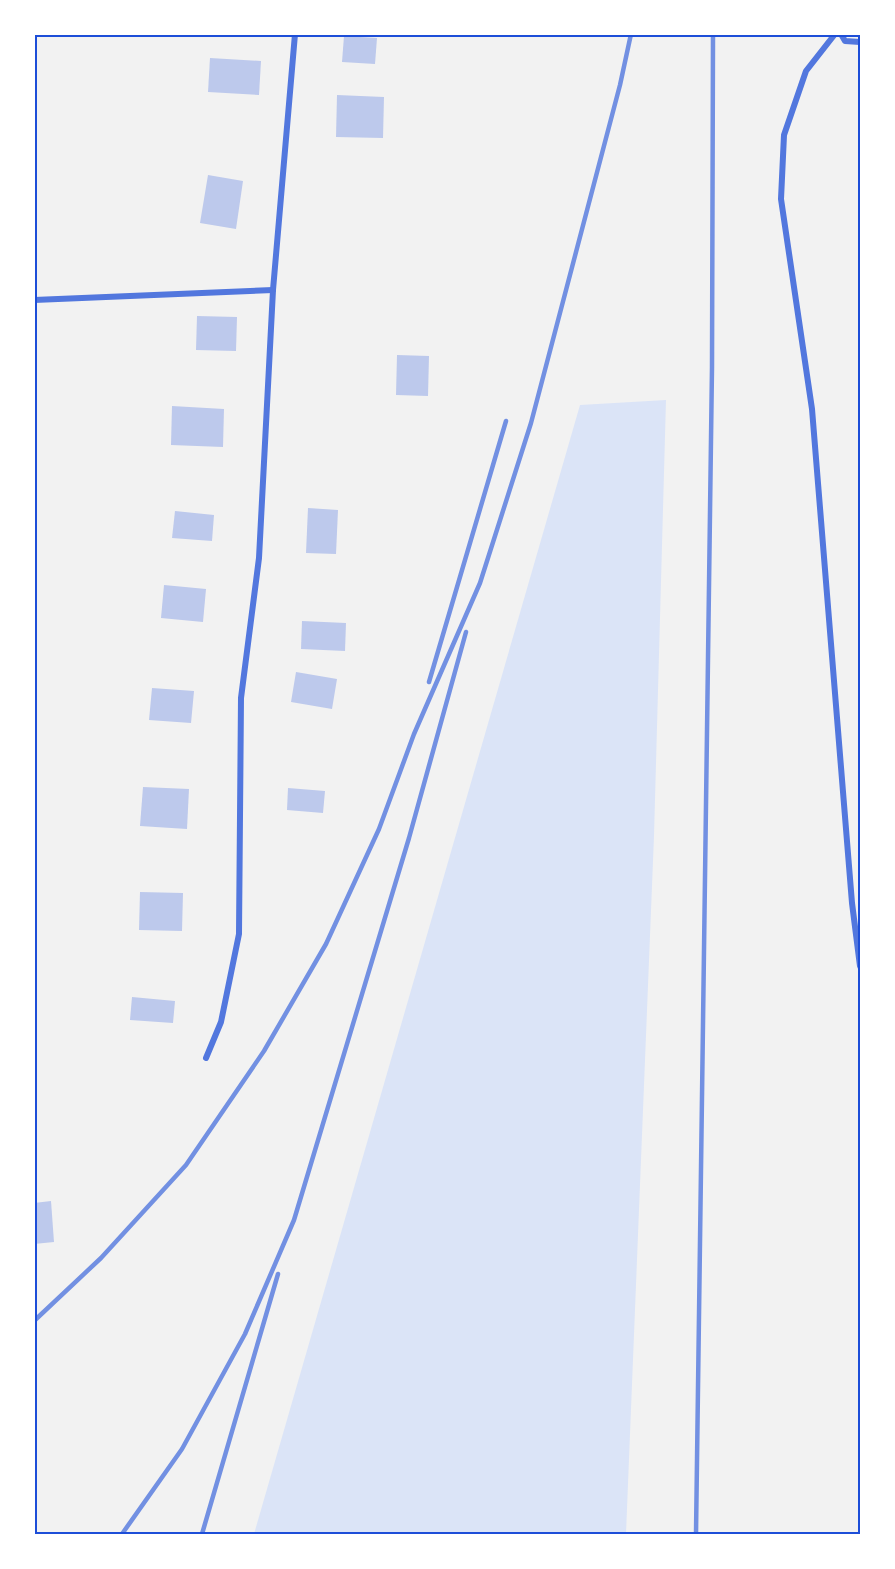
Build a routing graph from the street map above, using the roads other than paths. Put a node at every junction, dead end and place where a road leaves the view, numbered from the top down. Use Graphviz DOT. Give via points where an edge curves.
graph roads {
  1 [pos="295,34"];
  2 [pos="835,34"];
  3 [pos="841,34"];
  4 [pos="861,42"];
  5 [pos="273,290"];
  6 [pos="34,300"];
  7 [pos="861,966"];
  8 [pos="206,1058"];
  1 -- 5 [label="street"];
  2 -- 7 [label="street" via="806,71 784,135 781,199 812,409 852,903"];
  3 -- 4 [label="street" via="845,41"];
  5 -- 6 [label="street"];
  5 -- 8 [label="street" via="259,558 241,698 239,934 220,1022"];
}
